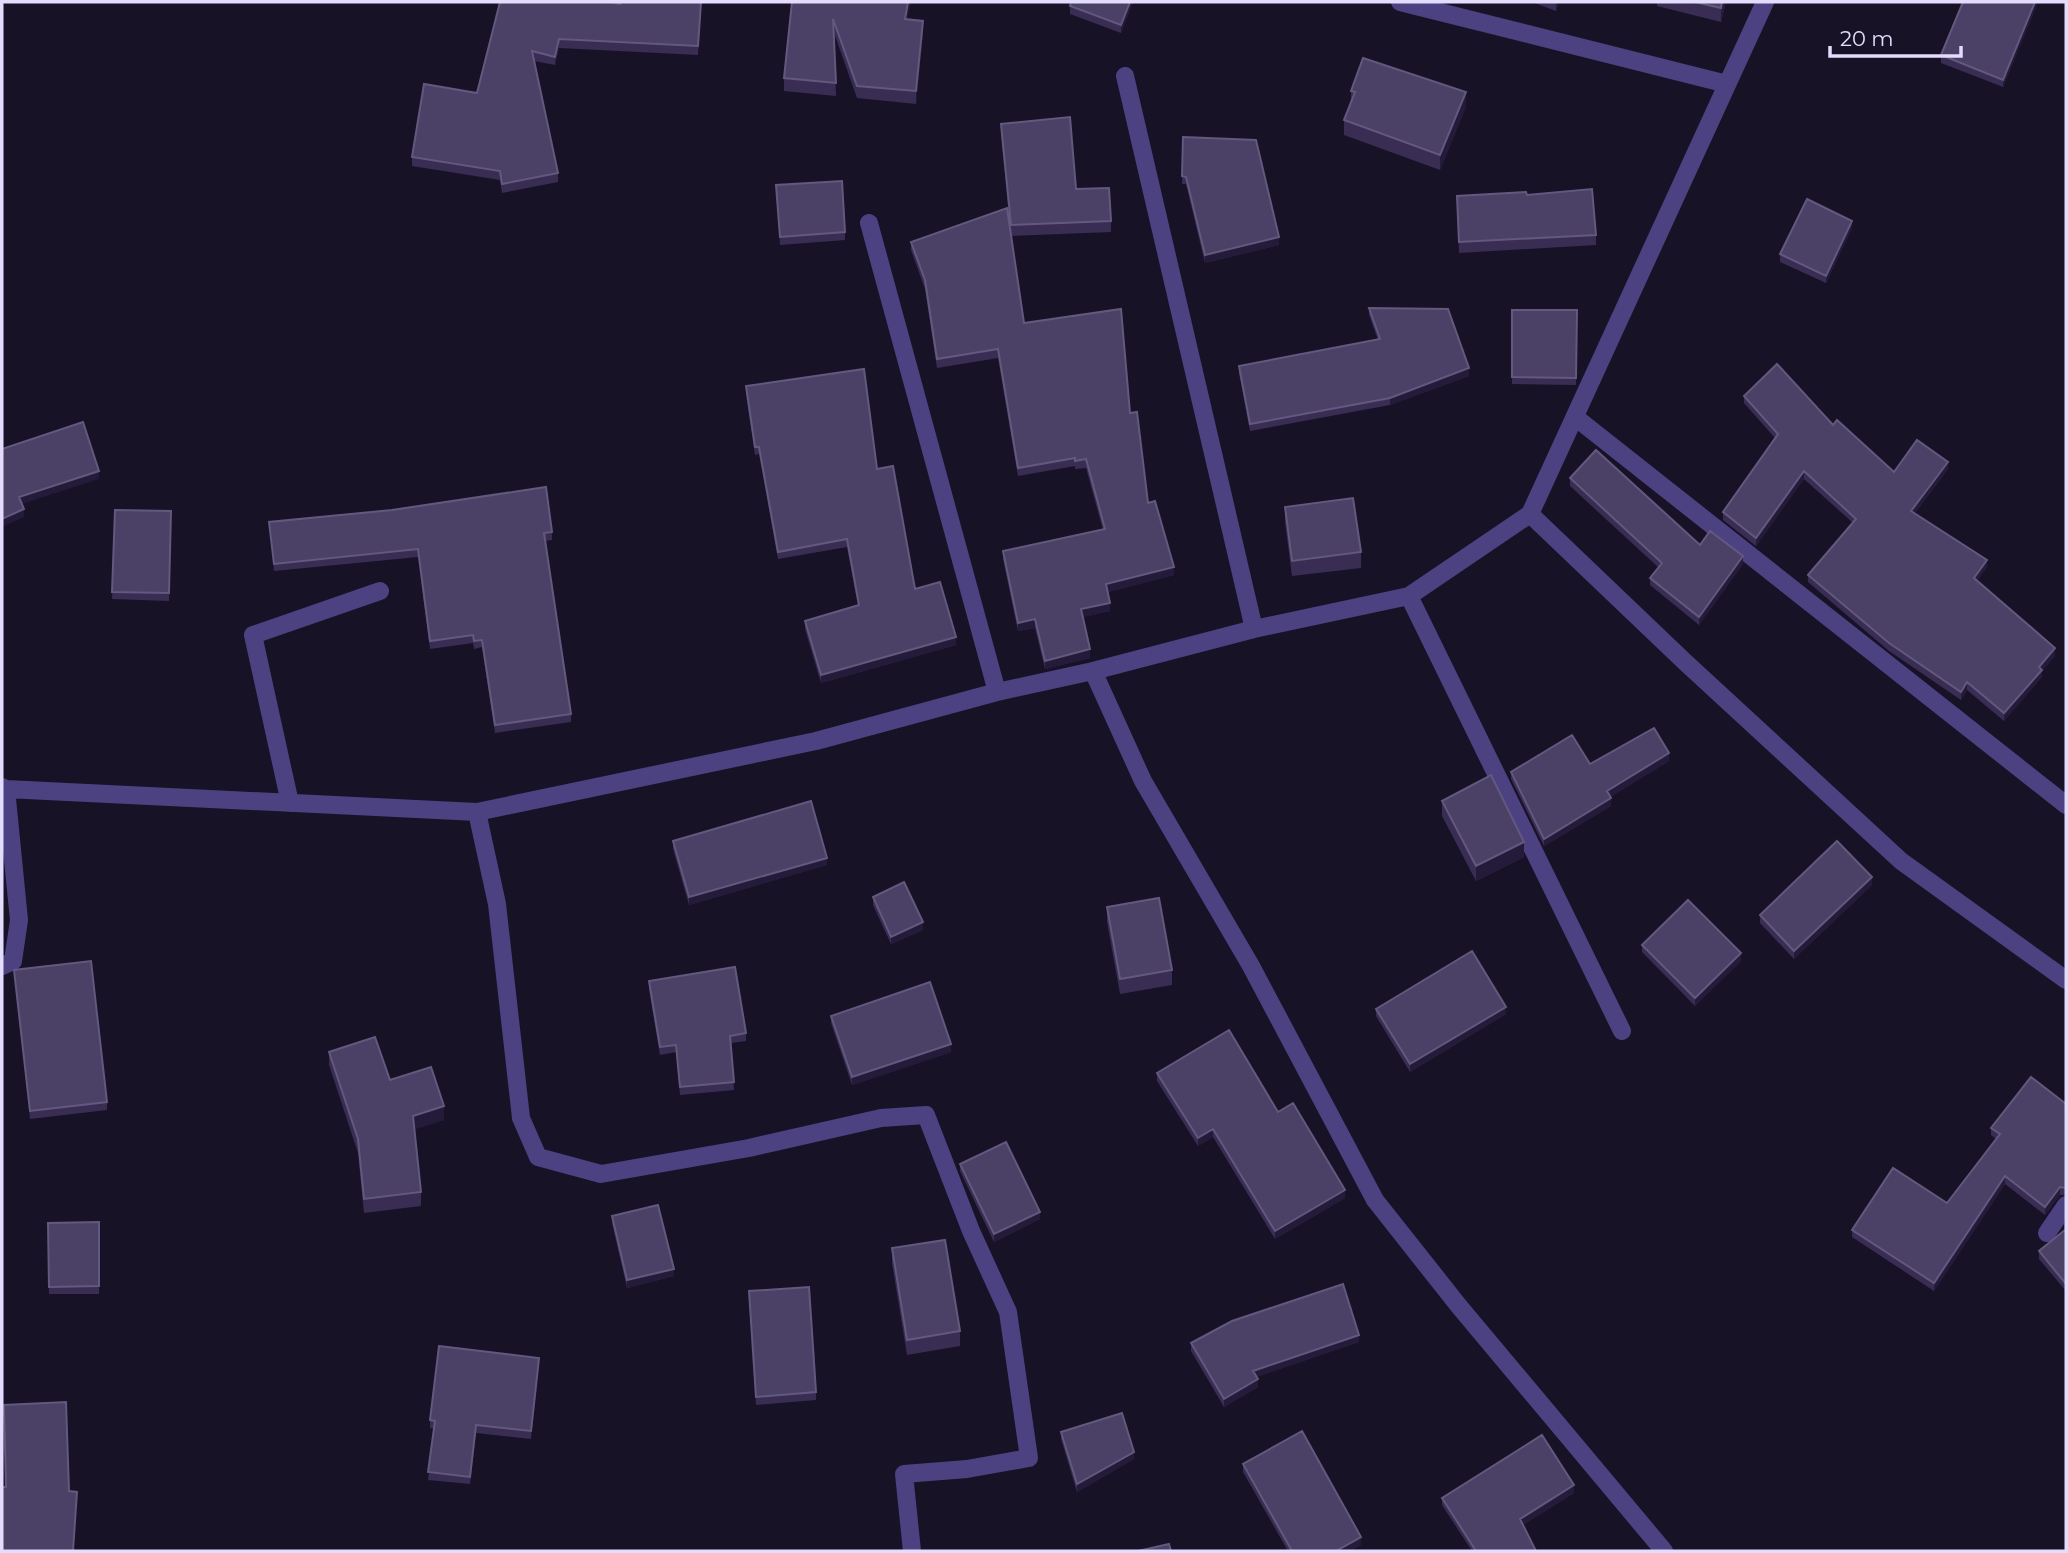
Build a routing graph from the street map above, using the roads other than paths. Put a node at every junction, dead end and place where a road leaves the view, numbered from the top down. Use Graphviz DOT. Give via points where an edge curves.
graph roads {
  1 [pos="1400,2"];
  2 [pos="1765,2"];
  3 [pos="1125,76"];
  4 [pos="1727,84"];
  5 [pos="869,223"];
  6 [pos="1575,417"];
  7 [pos="1530,514"];
  8 [pos="380,591"];
  9 [pos="1409,596"];
  10 [pos="1254,629"];
  11 [pos="1093,671"];
  12 [pos="997,692"];
  13 [pos="4,788"];
  14 [pos="290,803"];
  15 [pos="2066,805"];
  16 [pos="477,812"];
  17 [pos="2,966"];
  18 [pos="2066,980"];
  19 [pos="1622,1031"];
  20 [pos="2066,1205"];
  21 [pos="2047,1233"];
  22 [pos="912,1551"];
  23 [pos="1664,1551"];
  1 -- 4 [label="street"];
  2 -- 4 [label="street"];
  3 -- 10 [label="street"];
  4 -- 6 [label="street"];
  5 -- 12 [label="street"];
  6 -- 7 [label="street"];
  6 -- 15 [label="street"];
  7 -- 9 [label="street"];
  7 -- 18 [label="street" via="1901,861"];
  8 -- 14 [label="street" via="253,635"];
  9 -- 10 [label="street"];
  9 -- 19 [label="street"];
  10 -- 11 [label="street"];
  11 -- 12 [label="street"];
  11 -- 23 [label="street" via="1143,781 1251,966 1375,1199"];
  12 -- 16 [label="street" via="816,741"];
  13 -- 14 [label="street"];
  13 -- 17 [label="street" via="19,920 13,961"];
  14 -- 16 [label="street"];
  16 -- 22 [label="street" via="497,904 521,1118 538,1157 601,1174 749,1148 881,1118 926,1115 1008,1312 1028,1458 904,1474"];
  20 -- 21 [label="street"];
}
